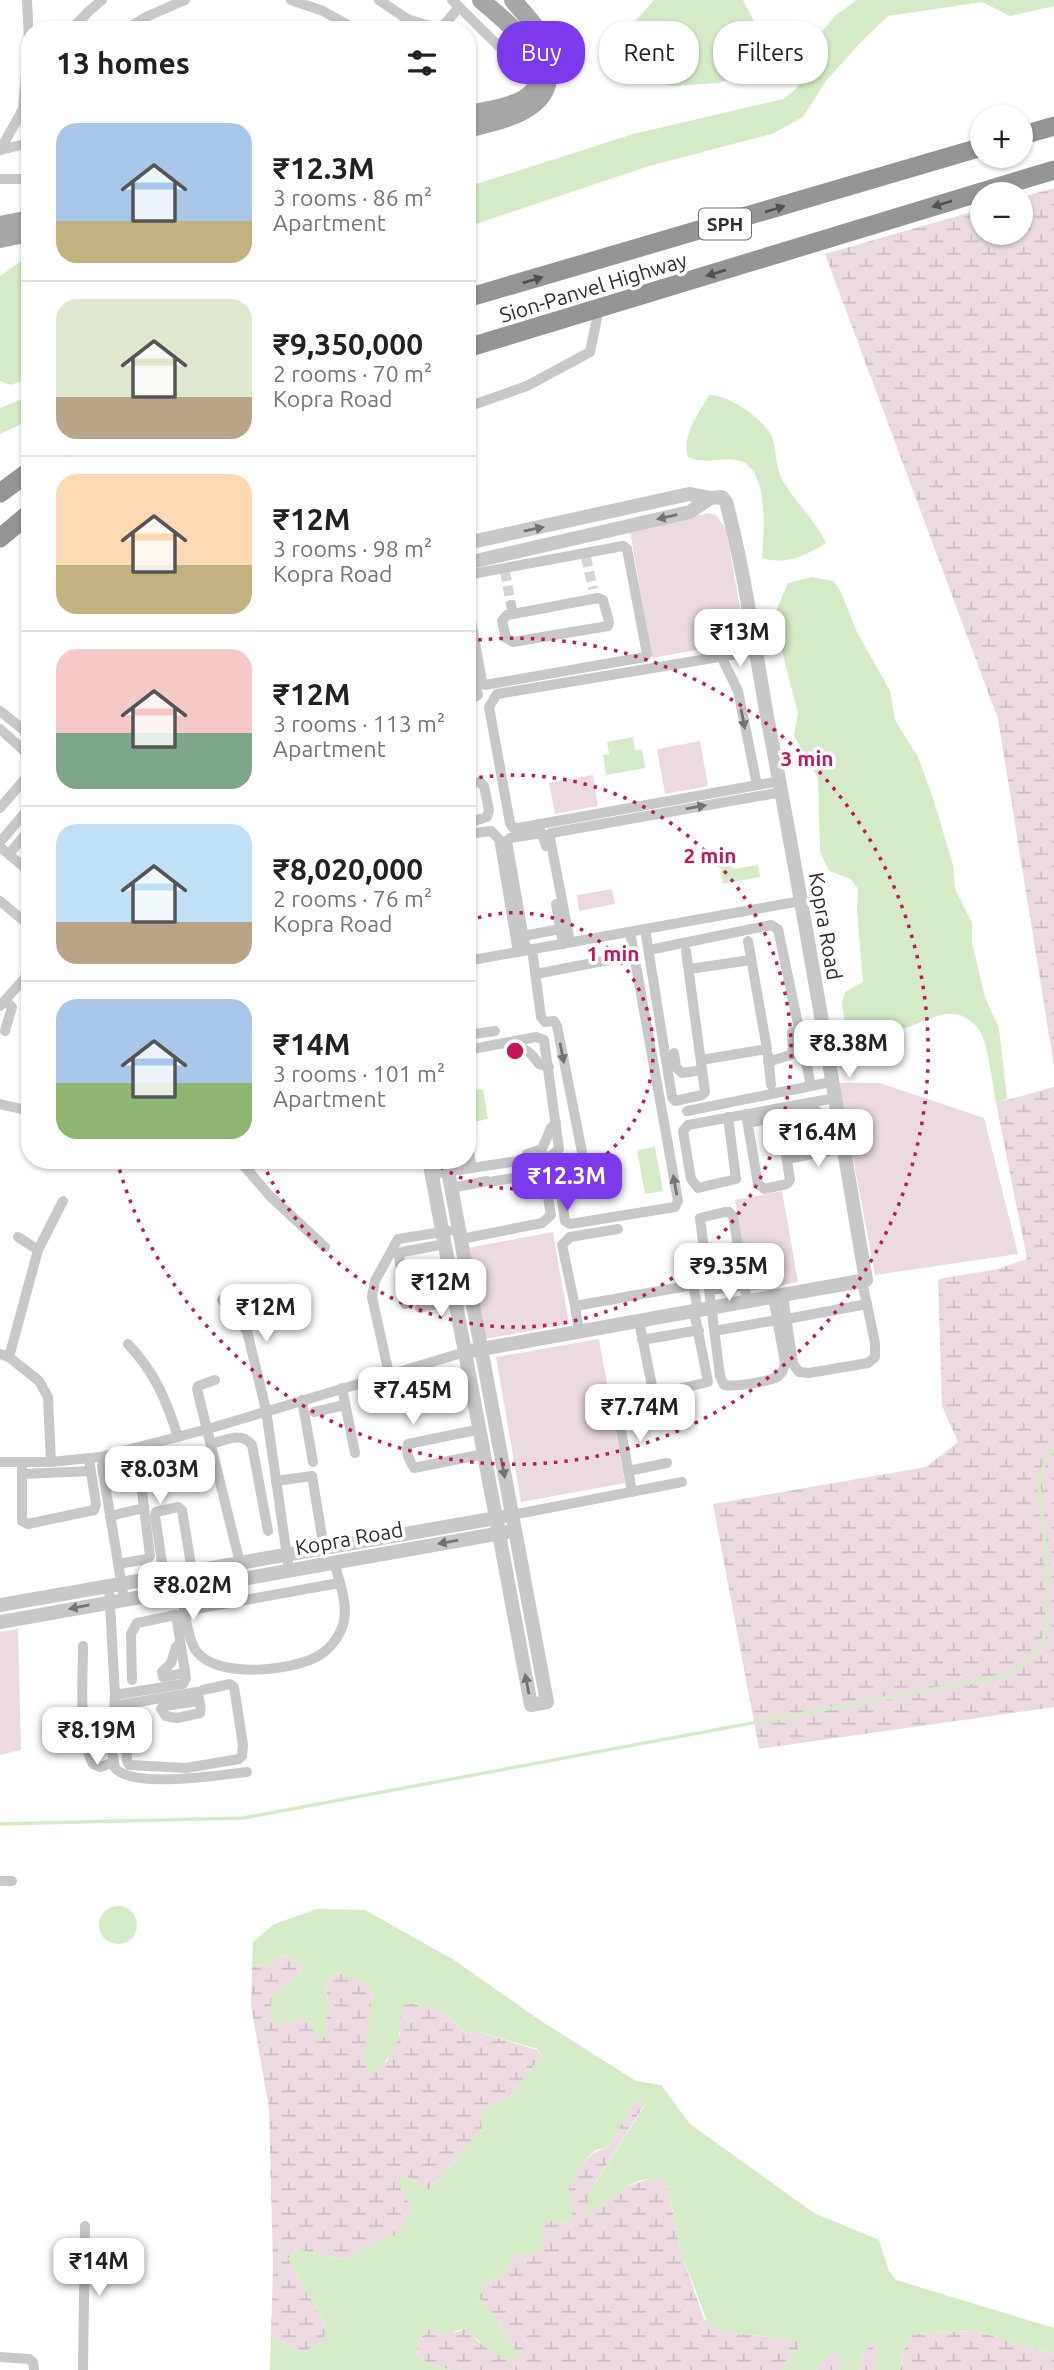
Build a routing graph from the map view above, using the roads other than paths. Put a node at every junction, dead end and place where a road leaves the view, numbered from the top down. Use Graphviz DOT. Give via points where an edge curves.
graph roads {
  1 [pos="27,0"];
  2 [pos="102,0"];
  3 [pos="185,0"];
  4 [pos="291,0"];
  5 [pos="379,0"];
  6 [pos="481,0"];
  7 [pos="513,0"];
  8 [pos="456,3"];
  9 [pos="28,21"];
  10 [pos="79,21"];
  11 [pos="140,21"];
  12 [pos="341,21"];
  13 [pos="414,21"];
  14 [pos="445,21"];
  15 [pos="474,21"];
  16 [pos="476,23"];
  17 [pos="536,86"];
  18 [pos="21,112"];
  19 [pos="476,112"];
  20 [pos="0,122"];
  21 [pos="476,126"];
  22 [pos="1054,126"];
  23 [pos="11,129"];
  24 [pos="1033,132"];
  25 [pos="21,145"];
  26 [pos="0,150"];
  27 [pos="970,151"];
  28 [pos="1054,170"];
  29 [pos="0,179"];
  30 [pos="21,179"];
  31 [pos="21,221"];
  32 [pos="0,225"];
  33 [pos="21,235"];
  34 [pos="0,239"];
  35 [pos="476,296"];
  36 [pos="598,309"];
  37 [pos="476,345"];
  38 [pos="476,404"];
  39 [pos="21,478"];
  40 [pos="0,493"];
  41 [pos="709,498"];
  42 [pos="21,520"];
  43 [pos="582,536"];
  44 [pos="0,538"];
  45 [pos="476,541"];
  46 [pos="586,554"];
  47 [pos="476,563"];
  48 [pos="503,564"];
  49 [pos="476,572"];
  50 [pos="594,594"];
  51 [pos="476,649"];
  52 [pos="755,650"];
  53 [pos="721,656"];
  54 [pos="0,711"];
  55 [pos="21,728"];
  56 [pos="0,729"];
  57 [pos="21,748"];
  58 [pos="476,783"];
  59 [pos="21,785"];
  60 [pos="757,785"];
  61 [pos="781,786"];
  62 [pos="2,810"];
  63 [pos="21,818"];
  64 [pos="1,821"];
  65 [pos="476,821"];
  66 [pos="21,833"];
  67 [pos="476,833"];
  68 [pos="4,840"];
  69 [pos="21,861"];
  70 [pos="0,901"];
  71 [pos="801,901"];
  72 [pos="21,918"];
  73 [pos="560,929"];
  74 [pos="646,929"];
  75 [pos="630,932"];
  76 [pos="523,936"];
  77 [pos="748,941"];
  78 [pos="567,943"];
  79 [pos="525,950"];
  80 [pos="686,951"];
  81 [pos="649,955"];
  82 [pos="634,956"];
  83 [pos="476,959"];
  84 [pos="751,960"];
  85 [pos="689,970"];
  86 [pos="536,974"];
  87 [pos="21,982"];
  88 [pos="3,1003"];
  89 [pos="5,1031"];
  90 [pos="495,1031"];
  91 [pos="792,1032"];
  92 [pos="476,1034"];
  93 [pos="476,1049"];
  94 [pos="767,1049"];
  95 [pos="491,1051"];
  96 [pos="674,1054"];
  97 [pos="768,1062"];
  98 [pos="701,1065"];
  99 [pos="549,1067"];
  100 [pos="831,1082"];
  101 [pos="771,1085"];
  102 [pos="808,1087"];
  103 [pos="835,1098"];
  104 [pos="0,1104"];
  105 [pos="21,1109"];
  106 [pos="687,1111"];
  107 [pos="779,1116"];
  108 [pos="728,1117"];
  109 [pos="746,1117"];
  110 [pos="556,1123"];
  111 [pos="843,1148"];
  112 [pos="826,1151"];
  113 [pos="507,1158"];
  114 [pos="787,1159"];
  115 [pos="476,1167"];
  116 [pos="247,1169"];
  117 [pos="430,1169"];
  118 [pos="448,1169"];
  119 [pos="451,1188"];
  120 [pos="64,1201"];
  121 [pos="618,1229"];
  122 [pos="460,1234"];
  123 [pos="18,1237"];
  124 [pos="444,1238"];
  125 [pos="325,1247"];
  126 [pos="38,1250"];
  127 [pos="862,1281"];
  128 [pos="745,1285"];
  129 [pos="709,1290"];
  130 [pos="778,1296"];
  131 [pos="222,1300"];
  132 [pos="455,1300"];
  133 [pos="747,1301"];
  134 [pos="405,1304"];
  135 [pos="867,1304"];
  136 [pos="575,1306"];
  137 [pos="420,1308"];
  138 [pos="701,1310"];
  139 [pos="782,1319"];
  140 [pos="639,1321"];
  141 [pos="699,1330"];
  142 [pos="579,1331"];
  143 [pos="714,1331"];
  144 [pos="642,1340"];
  145 [pos="128,1344"];
  146 [pos="481,1349"];
  147 [pos="465,1352"];
  148 [pos="4,1356"];
  149 [pos="389,1374"];
  150 [pos="215,1380"];
  151 [pos="342,1388"];
  152 [pos="302,1400"];
  153 [pos="617,1402"];
  154 [pos="345,1405"];
  155 [pos="266,1410"];
  156 [pos="314,1412"];
  157 [pos="208,1429"];
  158 [pos="481,1429"];
  159 [pos="178,1437"];
  160 [pos="212,1444"];
  161 [pos="355,1453"];
  162 [pos="484,1454"];
  163 [pos="0,1462"];
  164 [pos="22,1462"];
  165 [pos="51,1462"];
  166 [pos="313,1462"];
  167 [pos="667,1463"];
  168 [pos="96,1465"];
  169 [pos="628,1471"];
  170 [pos="22,1474"];
  171 [pos="276,1481"];
  172 [pos="682,1482"];
  173 [pos="632,1492"];
  174 [pos="144,1508"];
  175 [pos="534,1511"];
  176 [pos="512,1515"];
  177 [pos="110,1516"];
  178 [pos="496,1518"];
  179 [pos="515,1530"];
  180 [pos="268,1531"];
  181 [pos="498,1533"];
  182 [pos="324,1549"];
  183 [pos="287,1555"];
  184 [pos="334,1561"];
  185 [pos="240,1563"];
  186 [pos="118,1564"];
  187 [pos="289,1570"];
  188 [pos="192,1571"];
  189 [pos="164,1576"];
  190 [pos="339,1583"];
  191 [pos="115,1585"];
  192 [pos="180,1589"];
  193 [pos="117,1600"];
  194 [pos="0,1605"];
  195 [pos="186,1611"];
  196 [pos="0,1622"];
  197 [pos="180,1643"];
  198 [pos="83,1646"];
  199 [pos="185,1673"];
  200 [pos="132,1680"];
  201 [pos="118,1702"];
  202 [pos="112,1763"];
  203 [pos="247,1772"];
  204 [pos="0,1881"];
  205 [pos="12,1881"];
  206 [pos="85,2226"];
  207 [pos="0,2357"];
  208 [pos="34,2370"];
  209 [pos="83,2370"];
  1 -- 9 [label="street"];
  2 -- 10 [label="street"];
  3 -- 11 [label="street"];
  4 -- 12 [label="street"];
  5 -- 13 [label="street"];
  6 -- 17 [label="main road" via="528,44 539,67"];
  7 -- 21 [label="main road" via="543,38 550,75 547,87 537,102 517,115"];
  8 -- 14 [label="street"];
  8 -- 15 [label="street"];
  16 -- 17 [label="street"];
  17 -- 19 [label="main road" via="521,100"];
  18 -- 23 [label="street"];
  20 -- 23 [label="street"];
  22 -- 24 [label="highway"];
  23 -- 26 [label="street"];
  25 -- 26 [label="street"];
  35 -- 27 [label="highway, Sion-Panvel Highway / SPH, one-way"];
  28 -- 36 [label="highway, Sion-Panvel Highway / SPH, one-way"];
  29 -- 30 [label="street"];
  31 -- 32 [label="main road"];
  33 -- 34 [label="main road"];
  36 -- 37 [label="highway, Sion-Panvel Highway / SPH"];
  36 -- 38 [label="street" via="590,352 527,386"];
  39 -- 40 [label="highway"];
  41 -- 43 [label="street, one-way" via="690,512"];
  45 -- 41 [label="street, one-way" via="689,494"];
  41 -- 52 [label="street, Kopra Road" via="722,497 726,502 747,587"];
  42 -- 44 [label="highway"];
  43 -- 46 [label="street"];
  43 -- 48 [label="street"];
  46 -- 48 [label="street"];
  46 -- 51 [label="street" via="617,546 627,549 645,657 485,685"];
  47 -- 48 [label="street"];
  48 -- 49 [label="street"];
  50 -- 50 [label="street" via="512,610 502,621 506,638 513,642 608,626 603,600"];
  52 -- 53 [label="street"];
  52 -- 61 [label="street, Kopra Road"];
  53 -- 60 [label="street, one-way" via="738,691"];
  53 -- 60 [label="street" via="497,694 489,707 510,823 518,828"];
  54 -- 55 [label="street"];
  56 -- 57 [label="street"];
  58 -- 65 [label="street" via="484,786 489,810 484,820"];
  59 -- 62 [label="street"];
  60 -- 61 [label="street"];
  61 -- 71 [label="street, Kopra Road"];
  78 -- 61 [label="street, one-way" via="551,833"];
  63 -- 68 [label="street"];
  64 -- 68 [label="street"];
  66 -- 68 [label="street"];
  67 -- 79 [label="street" via="491,831 499,839"];
  68 -- 69 [label="street"];
  70 -- 72 [label="street"];
  71 -- 74 [label="street"];
  71 -- 100 [label="street, Kopra Road"];
  73 -- 76 [label="street"];
  73 -- 76 [label="street" via="545,836 510,838"];
  73 -- 78 [label="street"];
  74 -- 75 [label="street"];
  74 -- 81 [label="street"];
  75 -- 78 [label="street"];
  75 -- 82 [label="street"];
  76 -- 79 [label="street"];
  77 -- 84 [label="street"];
  78 -- 79 [label="street"];
  79 -- 83 [label="street"];
  79 -- 86 [label="street"];
  80 -- 85 [label="street"];
  81 -- 98 [label="street" via="673,1100 705,1092"];
  81 -- 102 [label="street" via="771,925 778,929"];
  82 -- 86 [label="street"];
  86 -- 82 [label="street, one-way" via="541,1017 557,1026 583,1160 557,1167 565,1221 570,1224 674,1207 678,1201"];
  84 -- 85 [label="street"];
  84 -- 94 [label="street"];
  85 -- 98 [label="street"];
  87 -- 88 [label="street"];
  88 -- 89 [label="street" via="12,1007"];
  90 -- 92 [label="street"];
  91 -- 97 [label="street" via="793,1054"];
  93 -- 99 [label="street" via="540,1038 546,1043"];
  94 -- 97 [label="street"];
  94 -- 98 [label="street"];
  95 -- 99 [label="street" via="524,1048 539,1064"];
  96 -- 98 [label="street" via="682,1073"];
  97 -- 101 [label="street"];
  99 -- 110 [label="street"];
  100 -- 102 [label="street"];
  100 -- 103 [label="street, Kopra Road"];
  102 -- 106 [label="street"];
  103 -- 109 [label="street"];
  103 -- 111 [label="street, Kopra Road"];
  104 -- 105 [label="street"];
  107 -- 109 [label="street"];
  107 -- 112 [label="street" via="817,1111"];
  107 -- 114 [label="street"];
  108 -- 108 [label="street" via="688,1125 683,1131 691,1179 698,1188 736,1180"];
  108 -- 109 [label="street"];
  109 -- 114 [label="street" via="760,1187 790,1182"];
  110 -- 113 [label="street" via="542,1149"];
  110 -- 115 [label="street" via="559,1149 551,1156"];
  111 -- 112 [label="street"];
  111 -- 127 [label="street, Kopra Road" via="866,1280"];
  112 -- 114 [label="street"];
  116 -- 125 [label="street"];
  117 -- 124 [label="street"];
  118 -- 119 [label="street"];
  119 -- 122 [label="street"];
  119 -- 122 [label="street" via="544,1174 551,1215 542,1223"];
  120 -- 126 [label="street"];
  121 -- 136 [label="street" via="564,1241"];
  122 -- 124 [label="street"];
  122 -- 146 [label="street"];
  123 -- 126 [label="street"];
  124 -- 132 [label="street"];
  124 -- 134 [label="street" via="399,1255"];
  124 -- 149 [label="street" via="395,1241 375,1281 373,1297 384,1333 381,1362"];
  126 -- 148 [label="street"];
  127 -- 130 [label="street"];
  127 -- 135 [label="street"];
  128 -- 129 [label="street"];
  128 -- 129 [label="street" via="733,1216 725,1212 699,1220"];
  128 -- 133 [label="street"];
  129 -- 138 [label="street"];
  130 -- 133 [label="street"];
  130 -- 139 [label="street"];
  131 -- 155 [label="street" via="247,1331"];
  132 -- 137 [label="street"];
  132 -- 147 [label="street"];
  133 -- 138 [label="street"];
  135 -- 139 [label="street"];
  135 -- 139 [label="street" via="876,1343 875,1357 869,1363 799,1372"];
  136 -- 138 [label="street" via="693,1283"];
  136 -- 142 [label="street"];
  138 -- 140 [label="street"];
  138 -- 141 [label="street"];
  138 -- 143 [label="street"];
  139 -- 143 [label="street"];
  139 -- 143 [label="street" via="784,1370 775,1378 732,1386 724,1385 720,1376"];
  140 -- 142 [label="street"];
  140 -- 144 [label="street"];
  141 -- 144 [label="street"];
  141 -- 144 [label="street" via="709,1382 657,1394"];
  142 -- 146 [label="street"];
  145 -- 159 [label="street" via="152,1372"];
  146 -- 147 [label="street"];
  146 -- 176 [label="street, one-way"];
  147 -- 149 [label="street"];
  147 -- 158 [label="street"];
  148 -- 165 [label="street" via="39,1381 48,1397"];
  149 -- 151 [label="street"];
  150 -- 157 [label="street" via="197,1389"];
  151 -- 152 [label="street"];
  151 -- 154 [label="street"];
  152 -- 155 [label="street"];
  152 -- 166 [label="street"];
  153 -- 169 [label="street"];
  154 -- 156 [label="street"];
  154 -- 161 [label="street"];
  155 -- 157 [label="street"];
  155 -- 171 [label="street"];
  157 -- 159 [label="street"];
  157 -- 160 [label="street"];
  158 -- 162 [label="street"];
  158 -- 162 [label="street" via="407,1447 414,1468"];
  159 -- 168 [label="street"];
  160 -- 180 [label="street" via="239,1437 252,1445"];
  160 -- 185 [label="street"];
  162 -- 178 [label="street"];
  163 -- 164 [label="street"];
  164 -- 165 [label="street"];
  164 -- 170 [label="street"];
  165 -- 168 [label="street"];
  167 -- 169 [label="street"];
  168 -- 170 [label="street"];
  168 -- 170 [label="street" via="94,1510 28,1524 22,1521"];
  168 -- 174 [label="street" via="138,1465"];
  168 -- 177 [label="street"];
  169 -- 173 [label="street"];
  171 -- 182 [label="street" via="312,1476"];
  171 -- 183 [label="street"];
  172 -- 173 [label="street"];
  173 -- 175 [label="street"];
  174 -- 177 [label="street"];
  174 -- 186 [label="street" via="150,1556"];
  175 -- 176 [label="street"];
  175 -- 179 [label="street"];
  176 -- 178 [label="street, Kopra Road"];
  176 -- 179 [label="street"];
  177 -- 186 [label="street"];
  178 -- 181 [label="street"];
  178 -- 182 [label="street, Kopra Road"];
  179 -- 181 [label="street, Kopra Road"];
  179 -- 181 [label="street, one-way" via="547,1702 530,1705"];
  181 -- 184 [label="street, Kopra Road, one-way"];
  182 -- 183 [label="street, Kopra Road"];
  183 -- 185 [label="street, Kopra Road"];
  183 -- 187 [label="street"];
  184 -- 187 [label="street, Kopra Road"];
  184 -- 190 [label="street"];
  185 -- 188 [label="street, Kopra Road"];
  186 -- 191 [label="street"];
  187 -- 192 [label="street, Kopra Road"];
  188 -- 189 [label="street, Kopra Road"];
  188 -- 189 [label="street" via="178,1507 155,1516"];
  189 -- 191 [label="street, Kopra Road"];
  190 -- 195 [label="street"];
  190 -- 195 [label="street" via="345,1611 341,1630 325,1651 302,1662 242,1670 209,1662 194,1648"];
  191 -- 193 [label="street"];
  191 -- 194 [label="street, Kopra Road"];
  192 -- 193 [label="street, Kopra Road"];
  192 -- 195 [label="street"];
  193 -- 196 [label="street, Kopra Road, one-way"];
  193 -- 201 [label="street"];
  197 -- 199 [label="street"];
  197 -- 199 [label="street" via="162,1675"];
  197 -- 200 [label="street" via="176,1615 137,1623 131,1634"];
  198 -- 202 [label="street" via="88,1755 100,1767"];
  199 -- 201 [label="street" via="179,1686"];
  201 -- 201 [label="street" via="201,1695 230,1684 242,1756 186,1768 129,1765"];
  201 -- 202 [label="street"];
  202 -- 203 [label="street" via="126,1777 177,1780"];
  204 -- 205 [label="street"];
  206 -- 209 [label="street"];
  207 -- 208 [label="street" via="29,2359"];
}
